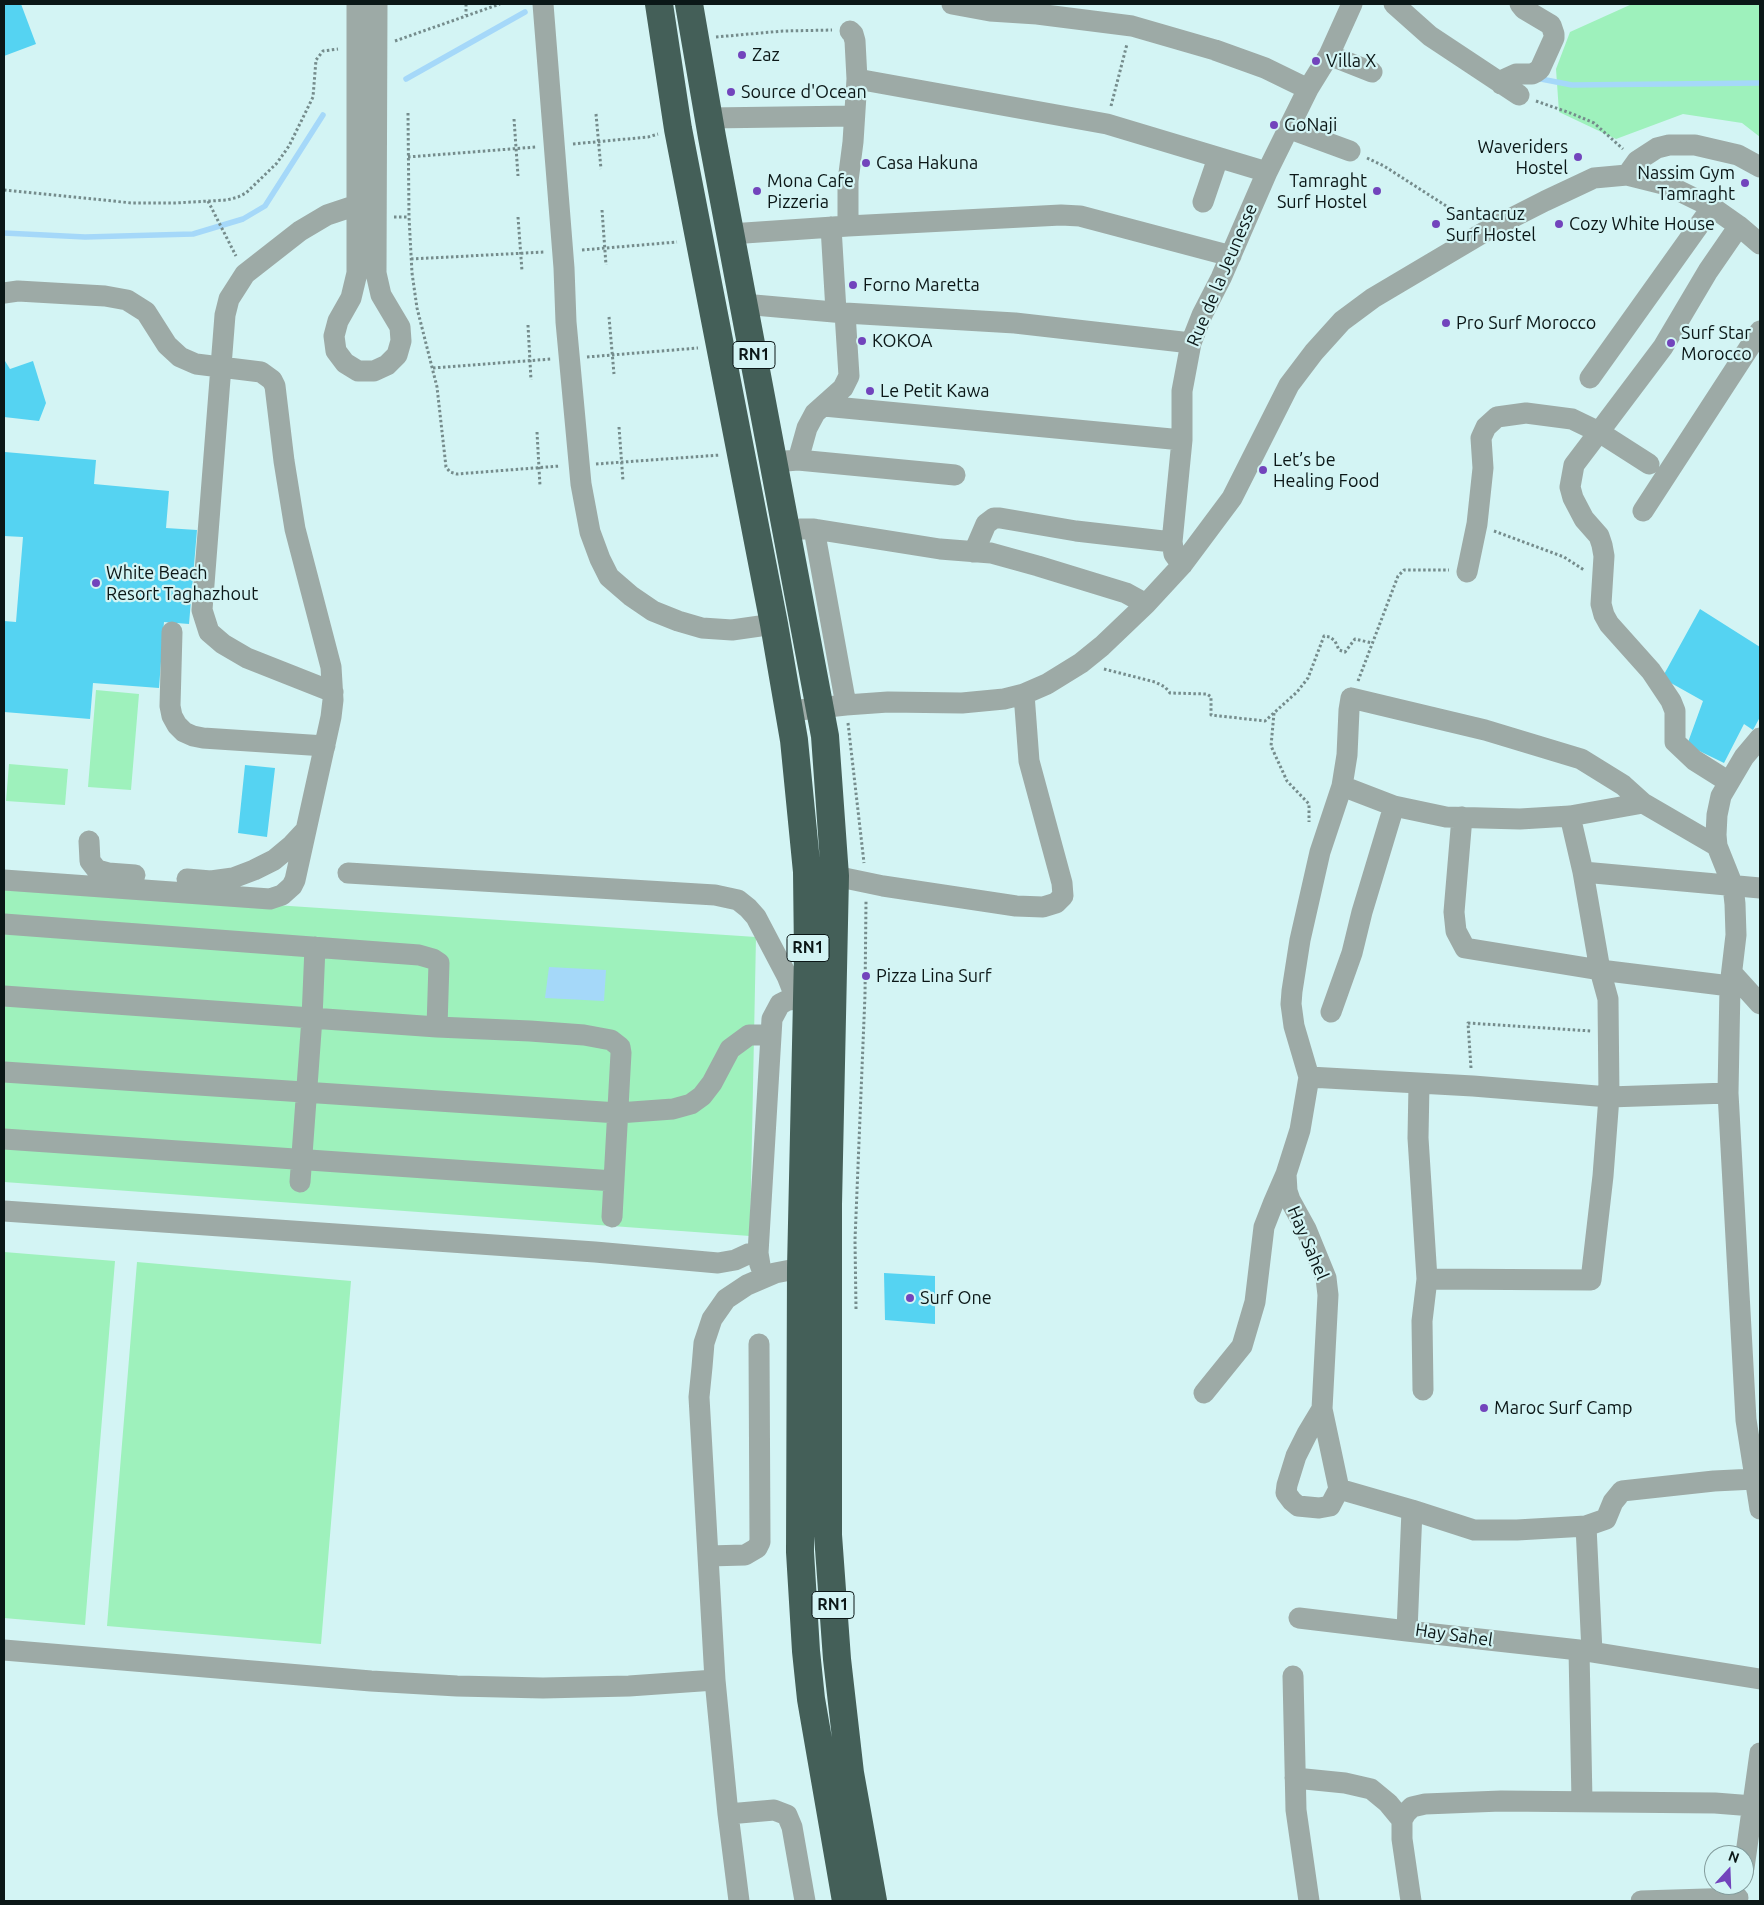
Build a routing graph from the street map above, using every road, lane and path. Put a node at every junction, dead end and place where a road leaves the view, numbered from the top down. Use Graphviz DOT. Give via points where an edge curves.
graph roads {
  1 [pos="357,4"];
  2 [pos="377,4"];
  3 [pos="466,4"];
  4 [pos="500,4"];
  5 [pos="543,4"];
  6 [pos="659,4"];
  7 [pos="690,4"];
  8 [pos="952,4"];
  9 [pos="1352,4"];
  10 [pos="1394,4"];
  11 [pos="1520,4"];
  12 [pos="466,15"];
  13 [pos="1132,26"];
  14 [pos="850,31"];
  15 [pos="696,40"];
  16 [pos="367,48"];
  17 [pos="1330,55"];
  18 [pos="1372,72"];
  19 [pos="857,79"];
  20 [pos="1501,84"];
  21 [pos="1308,89"];
  22 [pos="1518,96"];
  23 [pos="408,114"];
  24 [pos="596,114"];
  25 [pos="854,116"];
  26 [pos="709,118"];
  27 [pos="514,119"];
  28 [pos="1107,124"];
  29 [pos="1290,129"];
  30 [pos="1350,152"];
  31 [pos="1218,158"];
  32 [pos="1760,167"];
  33 [pos="1632,168"];
  34 [pos="601,169"];
  35 [pos="1268,172"];
  36 [pos="518,176"];
  37 [pos="4,190"];
  38 [pos="208,201"];
  39 [pos="1202,202"];
  40 [pos="357,205"];
  41 [pos="1712,207"];
  42 [pos="602,210"];
  43 [pos="518,217"];
  44 [pos="839,226"];
  45 [pos="1739,226"];
  46 [pos="1486,231"];
  47 [pos="730,234"];
  48 [pos="1760,244"];
  49 [pos="1231,256"];
  50 [pos="606,266"];
  51 [pos="522,271"];
  52 [pos="246,274"];
  53 [pos="4,293"];
  54 [pos="743,304"];
  55 [pos="840,312"];
  56 [pos="609,317"];
  57 [pos="528,324"];
  58 [pos="1760,331"];
  59 [pos="1191,343"];
  60 [pos="222,367"];
  61 [pos="614,374"];
  62 [pos="1590,378"];
  63 [pos="530,380"];
  64 [pos="824,406"];
  65 [pos="619,427"];
  66 [pos="538,432"];
  67 [pos="1599,432"];
  68 [pos="1182,440"];
  69 [pos="742,454"];
  70 [pos="786,461"];
  71 [pos="622,462"];
  72 [pos="1649,464"];
  73 [pos="579,465"];
  74 [pos="539,468"];
  75 [pos="955,475"];
  76 [pos="623,481"];
  77 [pos="540,486"];
  78 [pos="1643,511"];
  79 [pos="1477,524"];
  80 [pos="786,528"];
  81 [pos="814,529"];
  82 [pos="1172,542"];
  83 [pos="974,552"];
  84 [pos="1182,566"];
  85 [pos="1467,572"];
  86 [pos="1601,581"];
  87 [pos="1146,604"];
  88 [pos="774,624"];
  89 [pos="172,632"];
  90 [pos="1372,643"];
  91 [pos="1081,663"];
  92 [pos="333,692"];
  93 [pos="1024,694"];
  94 [pos="1351,698"];
  95 [pos="833,706"];
  96 [pos="790,711"];
  97 [pos="1274,712"];
  98 [pos="850,733"];
  99 [pos="1760,738"];
  100 [pos="325,746"];
  101 [pos="1729,782"];
  102 [pos="1342,786"];
  103 [pos="1643,803"];
  104 [pos="1394,806"];
  105 [pos="1570,816"];
  106 [pos="1462,817"];
  107 [pos="306,829"];
  108 [pos="89,841"];
  109 [pos="1717,846"];
  110 [pos="1320,852"];
  111 [pos="1583,872"];
  112 [pos="348,873"];
  113 [pos="835,876"];
  114 [pos="4,880"];
  115 [pos="867,883"];
  116 [pos="1733,886"];
  117 [pos="1760,888"];
  118 [pos="4,924"];
  119 [pos="315,947"];
  120 [pos="1600,970"];
  121 [pos="1731,980"];
  122 [pos="4,996"];
  123 [pos="834,998"];
  124 [pos="801,999"];
  125 [pos="1760,1004"];
  126 [pos="1331,1012"];
  127 [pos="312,1018"];
  128 [pos="437,1027"];
  129 [pos="1608,1032"];
  130 [pos="771,1035"];
  131 [pos="4,1072"];
  132 [pos="1309,1077"];
  133 [pos="1419,1084"];
  134 [pos="1472,1086"];
  135 [pos="306,1093"];
  136 [pos="1728,1093"];
  137 [pos="1609,1097"];
  138 [pos="618,1114"];
  139 [pos="4,1139"];
  140 [pos="302,1160"];
  141 [pos="1286,1174"];
  142 [pos="614,1181"];
  143 [pos="300,1182"];
  144 [pos="4,1211"];
  145 [pos="612,1217"];
  146 [pos="758,1253"];
  147 [pos="801,1268"];
  148 [pos="766,1277"];
  149 [pos="1427,1279"];
  150 [pos="856,1309"];
  151 [pos="759,1344"];
  152 [pos="1423,1390"];
  153 [pos="1204,1393"];
  154 [pos="1322,1409"];
  155 [pos="1756,1471"];
  156 [pos="1339,1488"];
  157 [pos="1412,1510"];
  158 [pos="1760,1510"];
  159 [pos="1586,1526"];
  160 [pos="708,1556"];
  161 [pos="1299,1618"];
  162 [pos="1408,1631"];
  163 [pos="4,1650"];
  164 [pos="1586,1651"];
  165 [pos="1293,1676"];
  166 [pos="1760,1679"];
  167 [pos="714,1680"];
  168 [pos="1760,1752"];
  169 [pos="1295,1778"];
  170 [pos="1582,1801"];
  171 [pos="1755,1801"];
  172 [pos="728,1814"];
  173 [pos="1402,1820"];
  174 [pos="1751,1845"];
  175 [pos="1739,1895"];
  176 [pos="740,1901"];
  177 [pos="805,1901"];
  178 [pos="846,1901"];
  179 [pos="873,1901"];
  180 [pos="1309,1901"];
  181 [pos="1411,1901"];
  182 [pos="1641,1901"];
  1 -- 16 [label="street"];
  2 -- 16 [label="street"];
  3 -- 12 [label="path"];
  4 -- 12 [label="path"];
  5 -- 73 [label="street"];
  6 -- 69 [label="highway, RN1" via="678,128"];
  7 -- 15 [label="highway, RN1"];
  8 -- 13 [label="street"];
  9 -- 17 [label="street, Rue de la Jeunesse"];
  10 -- 20 [label="street" via="1430,36"];
  11 -- 20 [label="street" via="1551,25 1554,38 1536,72 1516,74"];
  12 -- 16 [label="path"];
  13 -- 21 [label="street" via="1265,68"];
  13 -- 28 [label="path"];
  14 -- 15 [label="path" via="783,31"];
  14 -- 19 [label="street" via="855,42"];
  15 -- 26 [label="highway, RN1"];
  16 -- 38 [label="path" via="328,49 319,55 311,104 277,163 246,193 227,200"];
  16 -- 40 [label="street"];
  16 -- 40 [label="street" via="376,273 381,295 400,327 402,341 397,355 387,366 374,372 358,371 345,363 336,351 334,336 355,286"];
  17 -- 18 [label="street"];
  17 -- 21 [label="street, Rue de la Jeunesse"];
  19 -- 25 [label="street"];
  19 -- 28 [label="street"];
  20 -- 22 [label="street"];
  21 -- 29 [label="street, Rue de la Jeunesse"];
  22 -- 33 [label="path" via="1594,123"];
  23 -- 74 [label="path" via="412,273 417,308 437,388 446,466 457,474"];
  24 -- 34 [label="path"];
  25 -- 26 [label="street"];
  25 -- 44 [label="street" via="848,181"];
  26 -- 47 [label="highway, RN1"];
  27 -- 36 [label="path"];
  28 -- 31 [label="street"];
  29 -- 30 [label="street"];
  29 -- 35 [label="street, Rue de la Jeunesse"];
  30 -- 46 [label="path" via="1384,166"];
  31 -- 35 [label="street"];
  31 -- 39 [label="street"];
  32 -- 33 [label="street" via="1738,155 1695,145 1669,145 1657,148"];
  33 -- 41 [label="street"];
  33 -- 46 [label="street" via="1594,178"];
  35 -- 49 [label="street, Rue de la Jeunesse"];
  37 -- 38 [label="path" via="132,203"];
  38 -- 52 [label="path"];
  40 -- 52 [label="street" via="313,222"];
  41 -- 45 [label="street"];
  41 -- 62 [label="street"];
  42 -- 50 [label="path"];
  43 -- 51 [label="path"];
  44 -- 47 [label="street"];
  44 -- 49 [label="street" via="1080,216"];
  44 -- 55 [label="street"];
  45 -- 48 [label="street"];
  45 -- 67 [label="street" via="1663,347"];
  46 -- 84 [label="street" via="1373,298 1342,322 1314,352 1288,385 1232,498"];
  47 -- 54 [label="highway, RN1"];
  49 -- 59 [label="street, Rue de la Jeunesse"];
  52 -- 60 [label="street" via="229,299"];
  53 -- 60 [label="street" via="28,291 127,300 146,312 167,346 180,357 196,364"];
  54 -- 55 [label="street"];
  54 -- 70 [label="highway, RN1"];
  55 -- 59 [label="street" via="1015,323"];
  55 -- 64 [label="street" via="849,376 843,388"];
  56 -- 61 [label="path"];
  57 -- 63 [label="path"];
  58 -- 78 [label="street"];
  59 -- 68 [label="street, Rue de la Jeunesse" via="1182,391"];
  60 -- 92 [label="street" via="261,372 275,386 292,512 331,667"];
  60 -- 92 [label="street" via="202,610 209,632 247,658"];
  64 -- 68 [label="street"];
  64 -- 70 [label="street" via="815,414"];
  65 -- 71 [label="path"];
  66 -- 74 [label="path"];
  67 -- 72 [label="street"];
  67 -- 79 [label="street" via="1572,419 1526,412 1492,420 1481,438 1483,468"];
  67 -- 86 [label="street" via="1574,465 1570,486 1584,519 1599,536 1604,556"];
  68 -- 82 [label="street, Rue de la Jeunesse"];
  69 -- 71 [label="path"];
  69 -- 88 [label="highway, RN1"];
  70 -- 75 [label="street"];
  70 -- 80 [label="highway, RN1"];
  71 -- 73 [label="path"];
  71 -- 76 [label="path"];
  73 -- 74 [label="path"];
  73 -- 88 [label="street" via="590,532 600,559 609,577 631,596 653,611 702,628 732,630"];
  74 -- 77 [label="path"];
  79 -- 85 [label="street"];
  79 -- 86 [label="path" via="1564,557"];
  80 -- 81 [label="street"];
  80 -- 95 [label="highway, RN1"];
  81 -- 83 [label="street"];
  81 -- 95 [label="street"];
  82 -- 83 [label="street" via="994,518 986,524"];
  82 -- 84 [label="street, Rue de la Jeunesse" via="1174,554"];
  83 -- 87 [label="street" via="991,553 1038,566 1126,593"];
  84 -- 87 [label="street"];
  85 -- 90 [label="path" via="1404,570 1398,576"];
  86 -- 101 [label="street" via="1601,604 1609,624 1651,671 1671,701 1675,711 1675,742 1694,760"];
  87 -- 91 [label="street"];
  88 -- 96 [label="highway, RN1"];
  89 -- 100 [label="street" via="170,706 172,716 184,732 203,738"];
  90 -- 94 [label="path"];
  90 -- 97 [label="path" via="1356,640 1345,652 1339,650 1330,637 1324,636 1308,678"];
  91 -- 93 [label="street"];
  91 -- 97 [label="path" via="1155,682 1170,693 1207,694 1212,697 1211,715 1265,721"];
  92 -- 100 [label="street"];
  93 -- 95 [label="street" via="962,703 888,702"];
  93 -- 115 [label="street" via="1029,761 1063,896 1056,903 1043,906 1016,906"];
  94 -- 102 [label="street"];
  94 -- 103 [label="street" via="1485,730 1581,759 1623,785"];
  95 -- 96 [label="street"];
  95 -- 113 [label="highway, RN1" via="825,736"];
  96 -- 124 [label="highway, RN1" via="807,872 808,955"];
  97 -- 110 [label="path" via="1271,746 1287,781 1309,804 1308,835"];
  98 -- 115 [label="path"];
  99 -- 101 [label="street"];
  100 -- 107 [label="street"];
  101 -- 109 [label="street" via="1719,806"];
  102 -- 104 [label="street"];
  102 -- 110 [label="street"];
  103 -- 105 [label="street"];
  103 -- 109 [label="street"];
  104 -- 106 [label="street"];
  104 -- 126 [label="street" via="1352,953"];
  105 -- 106 [label="street" via="1520,819"];
  105 -- 111 [label="street"];
  106 -- 120 [label="street" via="1454,912 1456,931 1465,948"];
  107 -- 108 [label="street" via="274,860 233,878 211,881 102,872 90,861"];
  107 -- 114 [label="street" via="292,886 282,895 270,899"];
  109 -- 116 [label="street"];
  110 -- 132 [label="street" via="1300,940 1291,1004"];
  111 -- 116 [label="street"];
  111 -- 120 [label="street"];
  112 -- 124 [label="street" via="715,895 738,900 756,917"];
  113 -- 115 [label="street"];
  113 -- 123 [label="highway, RN1"];
  115 -- 150 [label="path" via="855,1240"];
  116 -- 117 [label="street"];
  116 -- 121 [label="street" via="1736,935"];
  118 -- 119 [label="street"];
  119 -- 127 [label="street"];
  119 -- 128 [label="street" via="420,954 434,959 439,963 440,972"];
  120 -- 121 [label="street"];
  120 -- 129 [label="street" via="1608,999"];
  121 -- 125 [label="street"];
  121 -- 136 [label="street"];
  122 -- 127 [label="street"];
  123 -- 124 [label="street"];
  123 -- 179 [label="highway, RN1" via="828,1204 828,1535 850,1773"];
  124 -- 130 [label="street" via="780,1004 772,1019"];
  124 -- 147 [label="highway, RN1"];
  127 -- 128 [label="street"];
  127 -- 135 [label="street"];
  128 -- 138 [label="street" via="584,1035 611,1040 620,1047 621,1053"];
  129 -- 134 [label="path" via="1468,1023"];
  129 -- 137 [label="street"];
  130 -- 138 [label="street" via="748,1035 730,1049 712,1083 691,1104 673,1110"];
  130 -- 146 [label="street"];
  131 -- 135 [label="street"];
  132 -- 133 [label="street"];
  132 -- 141 [label="street, Hay Sahel" via="1300,1130"];
  133 -- 134 [label="street"];
  133 -- 149 [label="street" via="1418,1138"];
  134 -- 137 [label="street"];
  135 -- 138 [label="street"];
  135 -- 140 [label="street"];
  136 -- 137 [label="street"];
  136 -- 155 [label="street" via="1746,1420"];
  137 -- 149 [label="street" via="1591,1280"];
  138 -- 142 [label="street"];
  139 -- 140 [label="street"];
  140 -- 142 [label="street"];
  140 -- 143 [label="street"];
  141 -- 153 [label="street" via="1264,1227 1255,1302 1242,1346"];
  141 -- 154 [label="street, Hay Sahel" via="1290,1200 1306,1228 1326,1278 1328,1295"];
  142 -- 145 [label="street"];
  144 -- 146 [label="street" via="718,1263"];
  146 -- 148 [label="street"];
  147 -- 148 [label="street"];
  147 -- 178 [label="highway, RN1" via="799,1506 806,1651"];
  148 -- 160 [label="street" via="747,1284 726,1299 712,1320 704,1342 700,1397"];
  149 -- 152 [label="street" via="1422,1321"];
  151 -- 160 [label="street" via="760,1542 757,1548 745,1555"];
  154 -- 156 [label="street, Hay Sahel"];
  154 -- 156 [label="street" via="1296,1456 1286,1493 1298,1506 1319,1508 1330,1506"];
  155 -- 158 [label="street"];
  155 -- 159 [label="street" via="1714,1481 1622,1491 1606,1519"];
  156 -- 157 [label="street"];
  157 -- 159 [label="street" via="1474,1530"];
  157 -- 162 [label="street, Hay Sahel"];
  159 -- 164 [label="street"];
  160 -- 167 [label="street"];
  161 -- 162 [label="street"];
  162 -- 164 [label="street, Hay Sahel"];
  163 -- 167 [label="street" via="457,1686 610,1687"];
  164 -- 166 [label="street, Hay Sahel"];
  164 -- 170 [label="street"];
  165 -- 169 [label="street"];
  167 -- 172 [label="street"];
  168 -- 171 [label="street"];
  169 -- 173 [label="street" via="1372,1789"];
  169 -- 180 [label="street" via="1296,1810"];
  170 -- 171 [label="street"];
  170 -- 173 [label="street" via="1501,1800 1425,1804 1412,1807"];
  171 -- 174 [label="street"];
  172 -- 176 [label="street"];
  172 -- 177 [label="street" via="774,1810 787,1815"];
  173 -- 181 [label="street"];
  175 -- 182 [label="street"];
}
